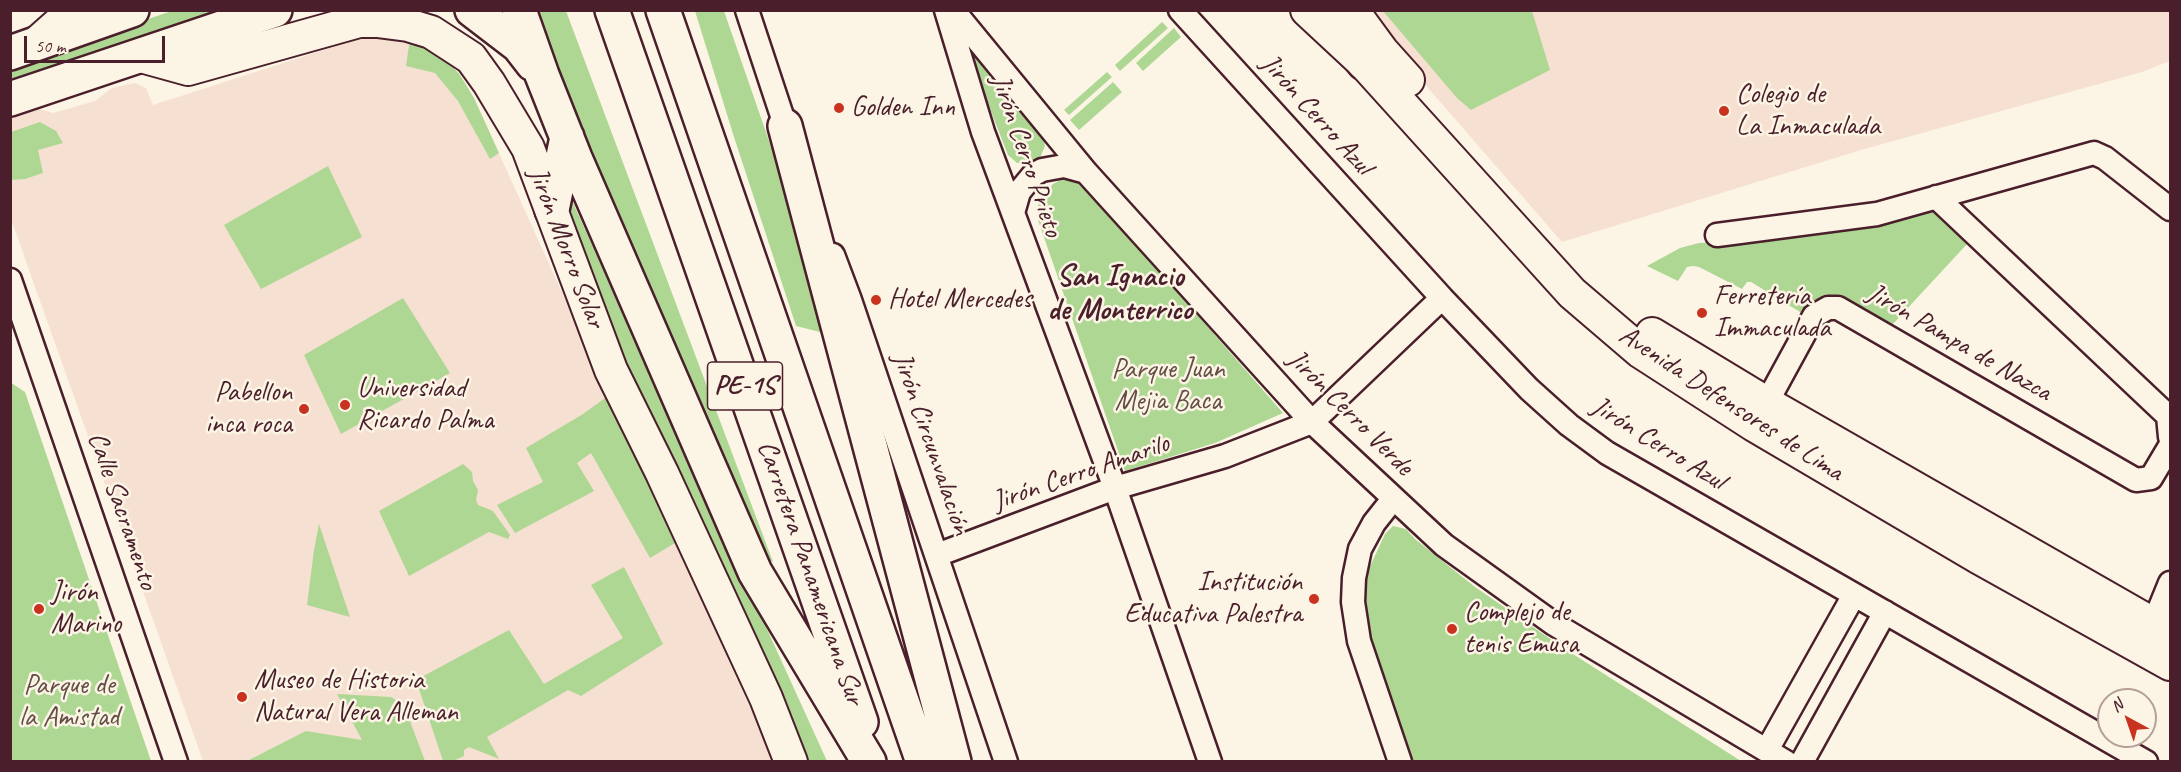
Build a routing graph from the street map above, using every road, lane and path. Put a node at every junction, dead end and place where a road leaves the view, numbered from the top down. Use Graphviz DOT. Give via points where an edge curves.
graph roads {
  1 [pos="74,10"];
  2 [pos="132,10"];
  3 [pos="275,10"];
  4 [pos="472,10"];
  5 [pos="519,10"];
  6 [pos="612,10"];
  7 [pos="663,10"];
  8 [pos="747,10"];
  9 [pos="946,10"];
  10 [pos="953,10"];
  11 [pos="1180,10"];
  12 [pos="1307,10"];
  13 [pos="1325,10"];
  14 [pos="1352,10"];
  15 [pos="24,48"];
  16 [pos="141,56"];
  17 [pos="1364,63"];
  18 [pos="542,75"];
  19 [pos="10,99"];
  20 [pos="785,126"];
  21 [pos="567,137"];
  22 [pos="1086,172"];
  23 [pos="1936,197"];
  24 [pos="2170,209"];
  25 [pos="552,210"];
  26 [pos="1013,213"];
  27 [pos="1717,235"];
  28 [pos="10,280"];
  29 [pos="1442,298"];
  30 [pos="16,314"];
  31 [pos="1760,414"];
  32 [pos="1312,422"];
  33 [pos="2170,437"];
  34 [pos="2170,446"];
  35 [pos="1115,488"];
  36 [pos="1393,499"];
  37 [pos="937,555"];
  38 [pos="2170,583"];
  39 [pos="1854,595"];
  40 [pos="1885,612"];
  41 [pos="2155,636"];
  42 [pos="2170,664"];
  43 [pos="1767,750"];
  44 [pos="176,762"];
  45 [pos="791,762"];
  46 [pos="869,762"];
  47 [pos="875,762"];
  48 [pos="923,762"];
  49 [pos="954,762"];
  50 [pos="1006,762"];
  51 [pos="1210,762"];
  52 [pos="1400,762"];
  53 [pos="1786,762"];
  54 [pos="1802,762"];
  55 [pos="2146,762"];
  1 -- 15 [label="main road"];
  2 -- 15 [label="main road"];
  3 -- 16 [label="main road"];
  4 -- 18 [label="main road" via="519,46"];
  5 -- 18 [label="main road"];
  6 -- 47 [label="main road, Carretera Panamericana Sur / PE-1S"];
  7 -- 48 [label="main road, Carretera Panamericana Sur / PE-1S"];
  8 -- 20 [label="street, Jirón Circunvalación"];
  9 -- 26 [label="street, Jirón Cerro Prieto" via="983,132"];
  10 -- 22 [label="street, Jirón Cerro Verde"];
  11 -- 29 [label="street, Jirón Cerro Azul"];
  12 -- 17 [label="main road, Avenida Defensores de Lima"];
  13 -- 17 [label="main road"];
  14 -- 31 [label="main road, Avenida Defensores de Lima" via="1382,51 1585,278 1655,337"];
  16 -- 19 [label="main road"];
  16 -- 25 [label="main road, Jirón Morro Solar" via="188,69 358,21 408,25 431,32 471,58 489,83 528,148"];
  17 -- 31 [label="main road, Avenida Defensores de Lima" via="1572,293 1641,352"];
  18 -- 21 [label="main road"];
  20 -- 37 [label="street, Jirón Circunvalación" via="850,300"];
  20 -- 49 [label="main road"];
  21 -- 25 [label="main road"];
  21 -- 46 [label="main road" via="755,572"];
  22 -- 26 [label="street" via="1064,166 1033,175 1019,192"];
  22 -- 32 [label="street, Jirón Cerro Verde"];
  23 -- 24 [label="street" via="2094,153"];
  23 -- 27 [label="street" via="1877,214"];
  23 -- 33 [label="street" via="2168,416"];
  25 -- 45 [label="main road, Jirón Morro Solar" via="611,370 761,687"];
  26 -- 35 [label="street, Jirón Cerro Prieto"];
  28 -- 30 [label="street, Calle Sacramento"];
  29 -- 32 [label="street, Jirón Cerro Amarilo"];
  29 -- 39 [label="street, Jirón Cerro Azul" via="1529,389 1607,453"];
  30 -- 44 [label="street, Calle Sacramento"];
  31 -- 34 [label="street, Jirón Pampa de Nazca" via="1814,316 1828,308 1838,308 2136,480 2151,478"];
  31 -- 41 [label="main road, Avenida Defensores de Lima" via="1978,557"];
  32 -- 35 [label="street, Jirón Cerro Amarilo" via="1225,456"];
  32 -- 36 [label="street, Jirón Cerro Verde"];
  35 -- 37 [label="street, Jirón Cerro Amarilo"];
  35 -- 51 [label="street, Jirón Cerro Prieto"];
  36 -- 43 [label="street, Jirón Cerro Verde" via="1444,545 1554,624"];
  36 -- 52 [label="street" via="1374,522 1360,549 1353,602 1359,641"];
  37 -- 50 [label="street, Jirón Circunvalación"];
  38 -- 41 [label="street"];
  39 -- 40 [label="street, Jirón Cerro Azul"];
  39 -- 43 [label="street"];
  40 -- 54 [label="street"];
  40 -- 55 [label="street, Jirón Cerro Azul"];
  41 -- 42 [label="main road, Avenida Defensores de Lima"];
  43 -- 53 [label="street, Jirón Cerro Verde"];
}
